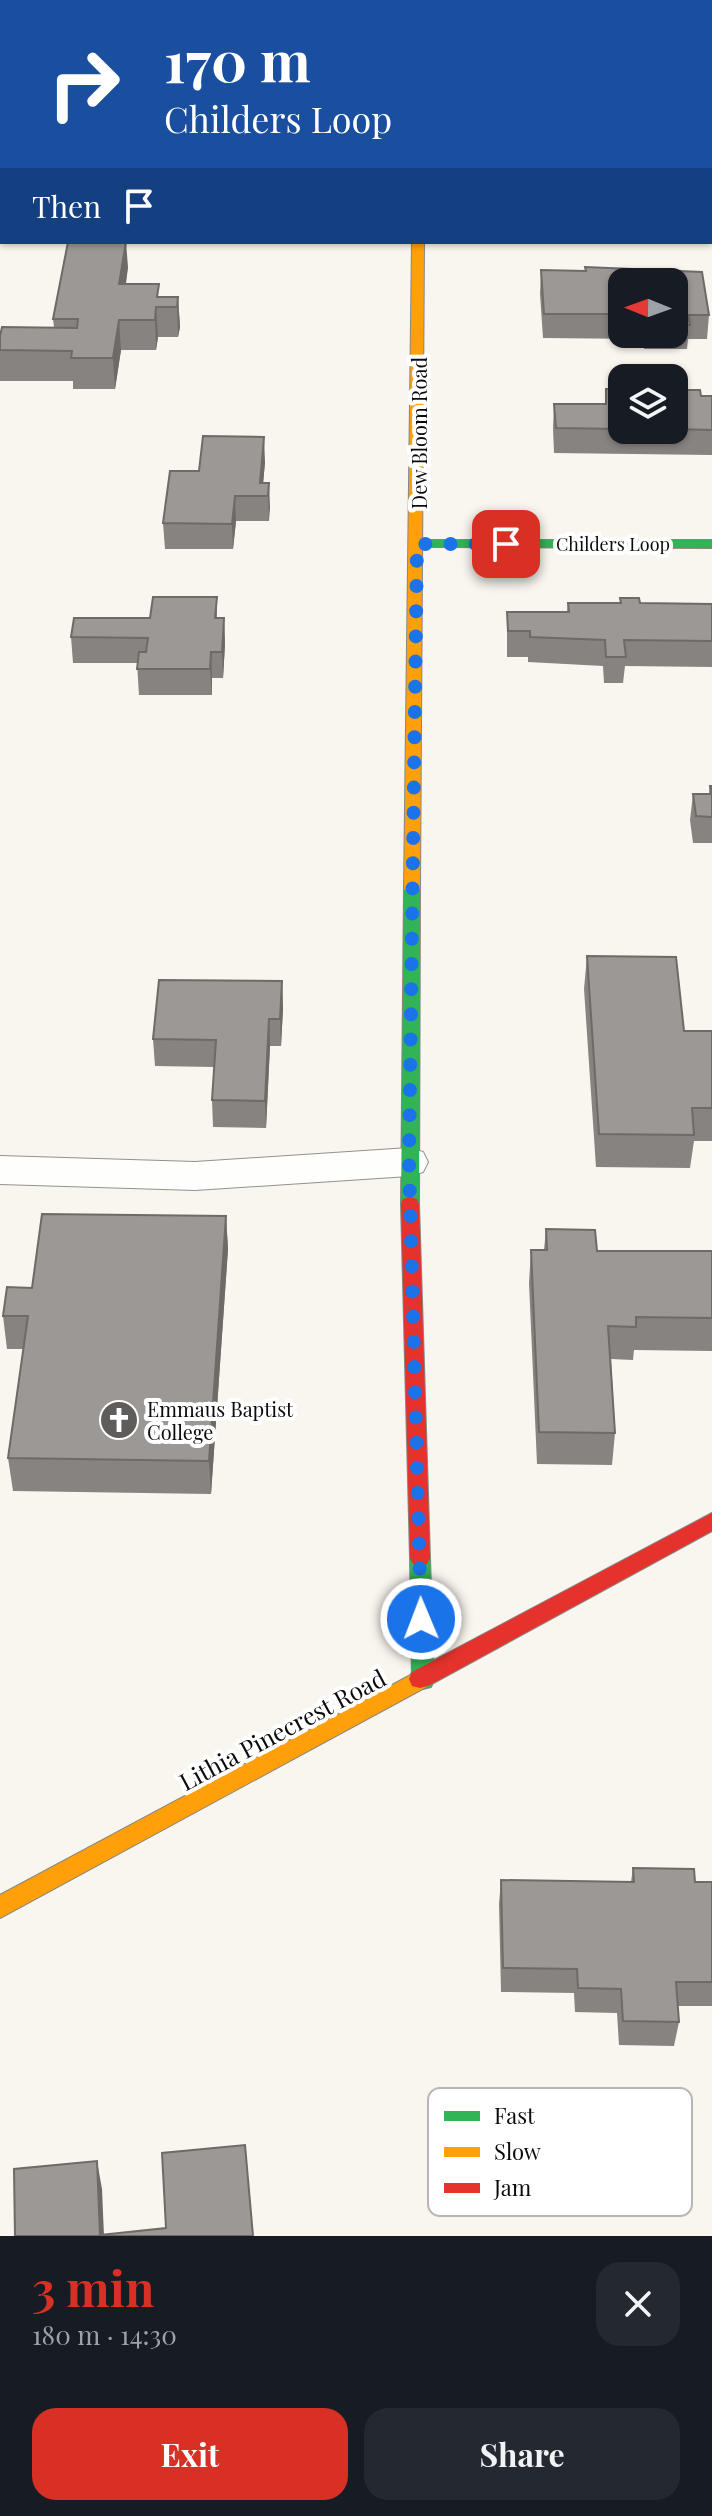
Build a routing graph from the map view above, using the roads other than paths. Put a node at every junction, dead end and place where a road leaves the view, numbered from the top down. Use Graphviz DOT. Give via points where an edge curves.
graph roads {
  1 [pos="418,244"];
  2 [pos="417,544"];
  3 [pos="712,544"];
  4 [pos="409,1162"];
  5 [pos="0,1170"];
  6 [pos="712,1521"];
  7 [pos="423,1680"];
  8 [pos="0,1907"];
  1 -- 2 [label="street, Dew Bloom Road"];
  2 -- 3 [label="street, Childers Loop"];
  2 -- 4 [label="street, Dew Bloom Road"];
  4 -- 5 [label="lane" via="195,1176"];
  4 -- 7 [label="street, Dew Bloom Road"];
  6 -- 7 [label="street, Lithia Pinecrest Road"];
  7 -- 8 [label="street, Lithia Pinecrest Road"];
}
